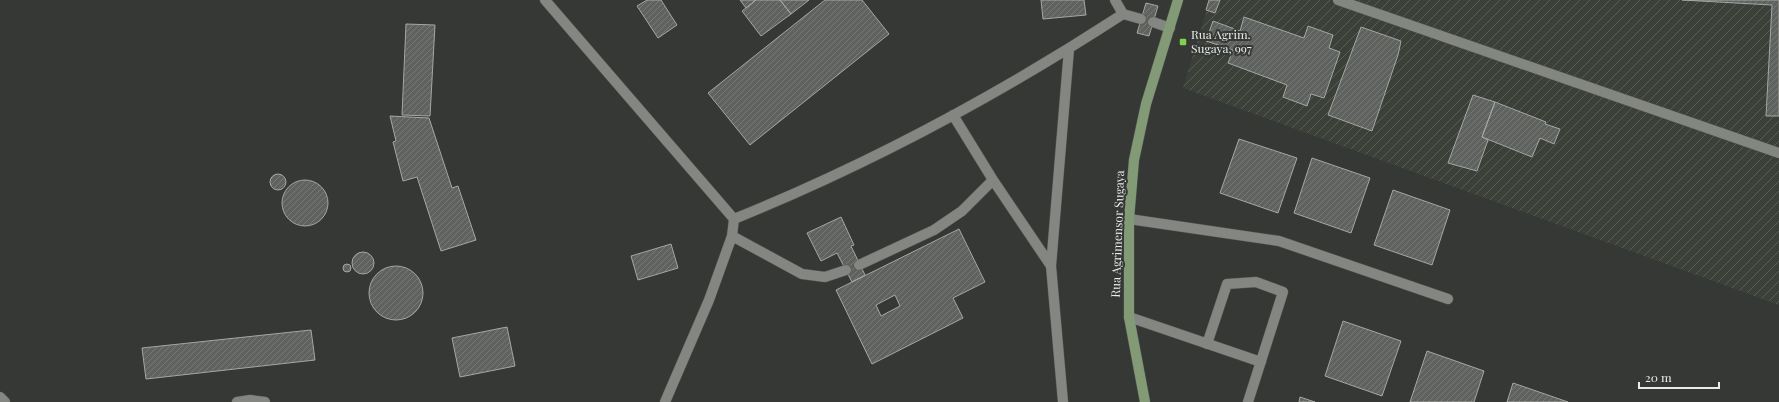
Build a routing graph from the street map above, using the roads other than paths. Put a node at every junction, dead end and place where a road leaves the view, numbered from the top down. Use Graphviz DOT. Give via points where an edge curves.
graph roads {
  1 [pos="545,0"];
  2 [pos="1115,0"];
  3 [pos="1178,0"];
  4 [pos="1338,0"];
  5 [pos="1123,14"];
  6 [pos="1141,19"];
  7 [pos="1153,22"];
  8 [pos="1170,28"];
  9 [pos="1069,49"];
  10 [pos="953,115"];
  11 [pos="1779,154"];
  12 [pos="993,180"];
  13 [pos="734,219"];
  14 [pos="1129,219"];
  15 [pos="732,236"];
  16 [pos="860,265"];
  17 [pos="1051,266"];
  18 [pos="846,270"];
  19 [pos="1448,299"];
  20 [pos="1129,317"];
  21 [pos="1207,344"];
  22 [pos="1261,362"];
  23 [pos="0,396"];
  24 [pos="5,402"];
  25 [pos="237,402"];
  26 [pos="264,402"];
  27 [pos="665,402"];
  28 [pos="1063,402"];
  29 [pos="1145,402"];
  30 [pos="1248,402"];
  1 -- 13 [label="street"];
  2 -- 5 [label="street"];
  3 -- 8 [label="main road, Rua Agrimensor Sugaya"];
  4 -- 11 [label="street"];
  5 -- 6 [label="street"];
  5 -- 9 [label="street"];
  7 -- 8 [label="street"];
  8 -- 14 [label="main road, Rua Agrimensor Sugaya" via="1146,104 1134,160"];
  9 -- 10 [label="street"];
  9 -- 17 [label="street"];
  10 -- 12 [label="street"];
  10 -- 13 [label="street" via="803,190"];
  12 -- 16 [label="street" via="962,211 934,230"];
  12 -- 17 [label="street"];
  13 -- 15 [label="street"];
  14 -- 19 [label="street" via="1279,241"];
  14 -- 20 [label="main road, Rua Agrimensor Sugaya"];
  15 -- 18 [label="street" via="802,274 826,277"];
  15 -- 27 [label="street" via="709,300"];
  17 -- 28 [label="street"];
  20 -- 21 [label="street"];
  20 -- 29 [label="main road, Rua Agrimensor Sugaya"];
  21 -- 22 [label="street"];
  21 -- 22 [label="street" via="1227,284 1256,282 1283,292"];
  22 -- 30 [label="street"];
  23 -- 24 [label="street"];
  25 -- 26 [label="street"];
}
